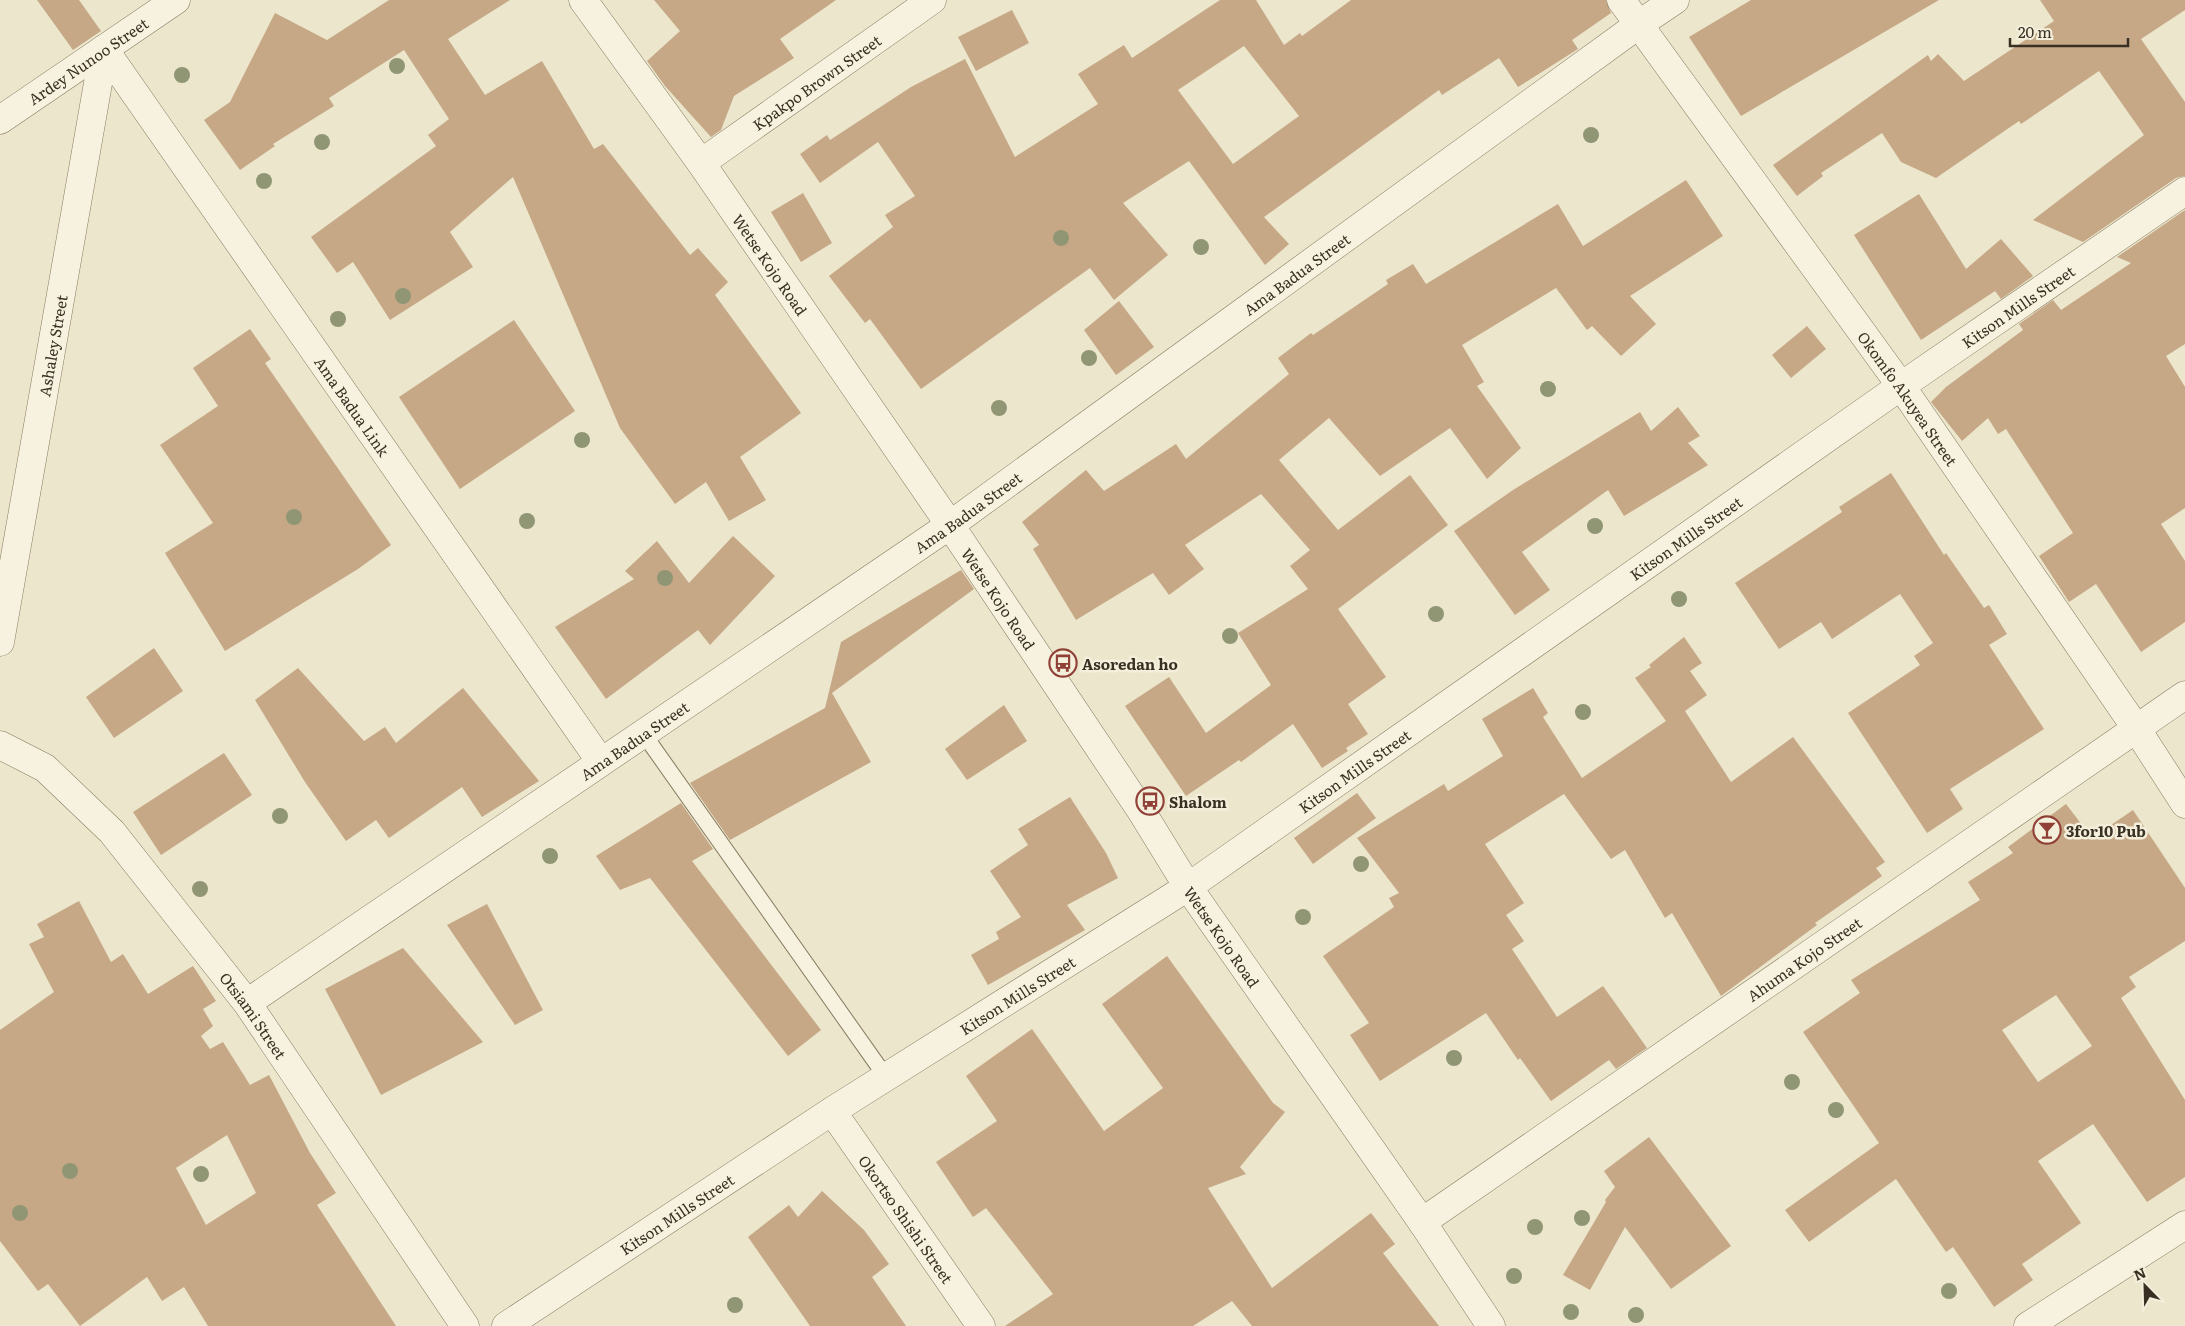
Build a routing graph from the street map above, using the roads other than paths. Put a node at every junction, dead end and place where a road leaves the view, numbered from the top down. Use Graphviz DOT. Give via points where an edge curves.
graph roads {
  1 [pos="176,0"];
  2 [pos="583,0"];
  3 [pos="932,0"];
  4 [pos="1621,0"];
  5 [pos="1675,0"];
  6 [pos="1638,25"];
  7 [pos="104,49"];
  8 [pos="0,120"];
  9 [pos="702,163"];
  10 [pos="2185,191"];
  11 [pos="1901,386"];
  12 [pos="950,525"];
  13 [pos="0,642"];
  14 [pos="2185,695"];
  15 [pos="2136,728"];
  16 [pos="643,733"];
  17 [pos="0,745"];
  18 [pos="601,762"];
  19 [pos="2185,804"];
  20 [pos="1188,887"];
  21 [pos="247,1003"];
  22 [pos="886,1077"];
  23 [pos="832,1111"];
  24 [pos="1422,1222"];
  25 [pos="2185,1225"];
  26 [pos="465,1326"];
  27 [pos="506,1326"];
  28 [pos="981,1326"];
  29 [pos="1490,1326"];
  30 [pos="2028,1326"];
  1 -- 7 [label="street, Ardey Nunoo Street"];
  2 -- 9 [label="street, Wetse Kojo Road"];
  3 -- 9 [label="street, Kpakpo Brown Street"];
  4 -- 6 [label="street, Okomfo Akuyea Street"];
  5 -- 6 [label="street, Ama Badua Street"];
  6 -- 11 [label="street, Okomfo Akuyea Street"];
  6 -- 12 [label="street, Ama Badua Street"];
  7 -- 8 [label="street, Ardey Nunoo Street"];
  7 -- 13 [label="street, Ashaley Street"];
  7 -- 18 [label="street, Ama Badua Link"];
  9 -- 12 [label="street, Wetse Kojo Road"];
  10 -- 11 [label="street, Kitson Mills Street"];
  11 -- 15 [label="street, Okomfo Akuyea Street"];
  11 -- 20 [label="street, Kitson Mills Street"];
  12 -- 16 [label="street, Ama Badua Street"];
  12 -- 20 [label="street, Wetse Kojo Road" via="1140,809"];
  14 -- 15 [label="street, Ahuma Kojo Street"];
  15 -- 19 [label="street, Okomfo Akuyea Street"];
  15 -- 24 [label="street, Ahuma Kojo Street"];
  16 -- 18 [label="street, Ama Badua Street"];
  16 -- 22 [label="lane"];
  17 -- 21 [label="street, Otsiami Street" via="45,768 112,832"];
  18 -- 21 [label="street, Ama Badua Street"];
  20 -- 22 [label="street, Kitson Mills Street"];
  20 -- 24 [label="street, Wetse Kojo Road"];
  21 -- 26 [label="street, Otsiami Street"];
  22 -- 23 [label="street, Kitson Mills Street"];
  23 -- 27 [label="street, Kitson Mills Street"];
  23 -- 28 [label="street, Okortso Shishi Street"];
  24 -- 29 [label="street, Wetse Kojo Road"];
  25 -- 30 [label="street"];
}
